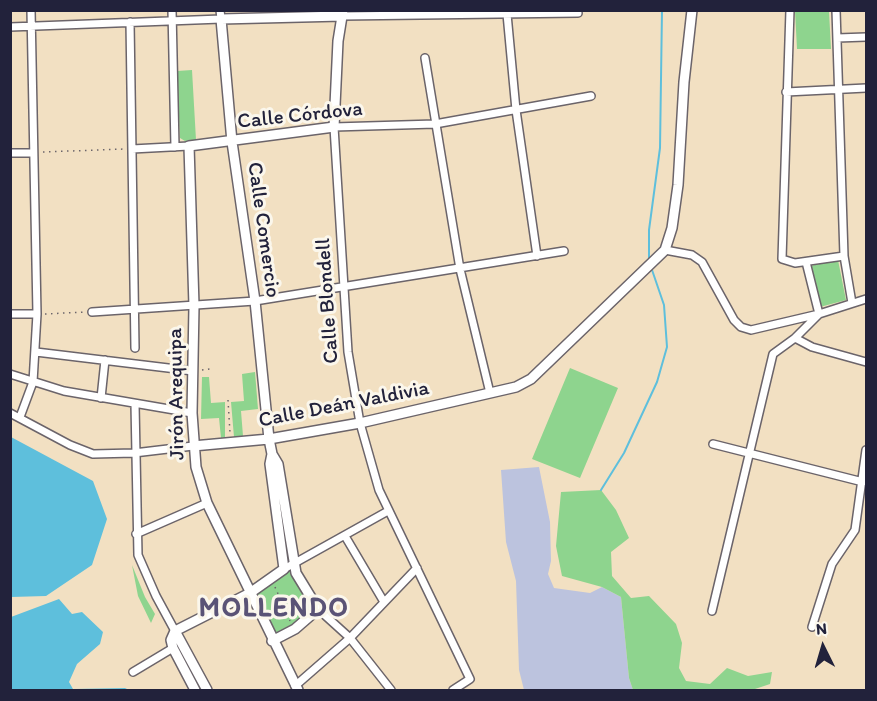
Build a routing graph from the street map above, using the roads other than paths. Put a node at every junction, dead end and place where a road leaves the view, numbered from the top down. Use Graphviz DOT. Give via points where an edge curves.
graph roads {
  1 [pos="31,10"];
  2 [pos="172,10"];
  3 [pos="692,10"];
  4 [pos="790,10"];
  5 [pos="836,10"];
  6 [pos="338,13"];
  7 [pos="469,13"];
  8 [pos="578,13"];
  9 [pos="507,14"];
  10 [pos="220,15"];
  11 [pos="172,20"];
  12 [pos="130,22"];
  13 [pos="31,26"];
  14 [pos="10,27"];
  15 [pos="867,37"];
  16 [pos="837,38"];
  17 [pos="425,58"];
  18 [pos="867,88"];
  19 [pos="838,90"];
  20 [pos="786,92"];
  21 [pos="591,96"];
  22 [pos="516,110"];
  23 [pos="435,124"];
  24 [pos="334,128"];
  25 [pos="232,142"];
  26 [pos="189,146"];
  27 [pos="175,147"];
  28 [pos="132,149"];
  29 [pos="10,153"];
  30 [pos="33,153"];
  31 [pos="564,251"];
  32 [pos="662,254"];
  33 [pos="537,256"];
  34 [pos="844,256"];
  35 [pos="806,262"];
  36 [pos="460,269"];
  37 [pos="346,287"];
  38 [pos="867,299"];
  39 [pos="255,301"];
  40 [pos="852,303"];
  41 [pos="194,306"];
  42 [pos="134,310"];
  43 [pos="92,312"];
  44 [pos="10,314"];
  45 [pos="37,314"];
  46 [pos="819,314"];
  47 [pos="795,338"];
  48 [pos="135,348"];
  49 [pos="36,352"];
  50 [pos="105,360"];
  51 [pos="867,362"];
  52 [pos="193,371"];
  53 [pos="10,374"];
  54 [pos="33,382"];
  55 [pos="490,393"];
  56 [pos="101,398"];
  57 [pos="135,404"];
  58 [pos="10,413"];
  59 [pos="192,413"];
  60 [pos="20,417"];
  61 [pos="360,423"];
  62 [pos="269,439"];
  63 [pos="713,444"];
  64 [pos="193,446"];
  65 [pos="866,450"];
  66 [pos="748,452"];
  67 [pos="134,453"];
  68 [pos="272,454"];
  69 [pos="863,482"];
  70 [pos="207,502"];
  71 [pos="388,511"];
  72 [pos="136,534"];
  73 [pos="345,536"];
  74 [pos="294,565"];
  75 [pos="417,568"];
  76 [pos="284,569"];
  77 [pos="250,593"];
  78 [pos="384,602"];
  79 [pos="318,609"];
  80 [pos="712,611"];
  81 [pos="812,627"];
  82 [pos="175,631"];
  83 [pos="350,638"];
  84 [pos="272,641"];
  85 [pos="172,648"];
  86 [pos="133,672"];
  87 [pos="297,688"];
  88 [pos="195,690"];
  89 [pos="207,690"];
  90 [pos="391,690"];
  91 [pos="453,690"];
  1 -- 13 [label="street"];
  2 -- 11 [label="street"];
  3 -- 32 [label="street" via="678,185 672,228"];
  4 -- 20 [label="street"];
  5 -- 16 [label="street"];
  6 -- 7 [label="street"];
  6 -- 10 [label="street"];
  6 -- 24 [label="street, Calle Blondell"];
  7 -- 9 [label="street"];
  8 -- 9 [label="street"];
  9 -- 22 [label="street"];
  10 -- 11 [label="street"];
  10 -- 25 [label="street, Calle Comercio"];
  11 -- 12 [label="street"];
  11 -- 27 [label="street"];
  12 -- 13 [label="street"];
  12 -- 28 [label="street"];
  13 -- 14 [label="street"];
  13 -- 30 [label="street"];
  15 -- 16 [label="street"];
  16 -- 19 [label="street"];
  17 -- 23 [label="street"];
  18 -- 19 [label="street"];
  19 -- 20 [label="street"];
  19 -- 34 [label="street"];
  20 -- 35 [label="street" via="782,259"];
  21 -- 22 [label="street, Calle Córdova"];
  22 -- 23 [label="street, Calle Córdova"];
  22 -- 33 [label="street"];
  23 -- 24 [label="street, Calle Córdova"];
  23 -- 36 [label="street"];
  24 -- 25 [label="street, Calle Córdova"];
  24 -- 37 [label="street, Calle Blondell"];
  25 -- 26 [label="street, Calle Córdova"];
  25 -- 39 [label="street, Calle Comercio"];
  26 -- 27 [label="street, Calle Córdova"];
  26 -- 41 [label="street, Jirón Arequipa"];
  27 -- 28 [label="street, Calle Córdova"];
  28 -- 42 [label="street"];
  29 -- 30 [label="street"];
  30 -- 45 [label="street"];
  31 -- 33 [label="street"];
  32 -- 46 [label="street" via="692,255 702,262 741,327 763,329"];
  32 -- 55 [label="street, Calle Deán Valdivia" via="531,379"];
  33 -- 36 [label="street"];
  34 -- 35 [label="street"];
  34 -- 40 [label="street"];
  35 -- 46 [label="street"];
  36 -- 37 [label="street"];
  36 -- 55 [label="street"];
  37 -- 39 [label="street"];
  37 -- 61 [label="street, Calle Blondell" via="348,352"];
  38 -- 40 [label="street"];
  39 -- 41 [label="street"];
  39 -- 62 [label="street, Calle Comercio"];
  40 -- 46 [label="street"];
  41 -- 42 [label="street"];
  41 -- 52 [label="street, Jirón Arequipa"];
  42 -- 43 [label="street"];
  42 -- 48 [label="street"];
  44 -- 45 [label="street"];
  45 -- 49 [label="street"];
  46 -- 47 [label="street"];
  47 -- 51 [label="street"];
  47 -- 66 [label="street" via="773,354"];
  49 -- 50 [label="street"];
  49 -- 54 [label="street"];
  50 -- 52 [label="street"];
  50 -- 56 [label="street"];
  52 -- 59 [label="street, Jirón Arequipa"];
  53 -- 54 [label="street"];
  54 -- 56 [label="street"];
  54 -- 60 [label="street"];
  55 -- 61 [label="street, Calle Deán Valdivia"];
  56 -- 57 [label="street"];
  57 -- 59 [label="street"];
  57 -- 67 [label="street"];
  58 -- 60 [label="street, Calle Deán Valdivia"];
  59 -- 64 [label="street, Jirón Arequipa"];
  60 -- 67 [label="street, Calle Deán Valdivia" via="79,450 107,455"];
  61 -- 62 [label="street, Calle Deán Valdivia"];
  61 -- 71 [label="street, Calle Blondell"];
  62 -- 64 [label="street, Calle Deán Valdivia"];
  62 -- 68 [label="street, Calle Comercio"];
  63 -- 66 [label="street"];
  64 -- 67 [label="street, Calle Deán Valdivia"];
  64 -- 70 [label="street, Jirón Arequipa"];
  65 -- 69 [label="street"];
  66 -- 69 [label="street"];
  66 -- 80 [label="street"];
  67 -- 72 [label="street"];
  68 -- 74 [label="street, Calle Comercio" via="278,464"];
  68 -- 76 [label="street, Calle Comercio" via="270,464"];
  69 -- 81 [label="street" via="855,530 832,564"];
  70 -- 72 [label="street"];
  70 -- 77 [label="street, Jirón Arequipa"];
  71 -- 73 [label="street"];
  71 -- 75 [label="street, Calle Blondell"];
  72 -- 82 [label="street" via="143,570"];
  73 -- 74 [label="street"];
  73 -- 78 [label="street"];
  74 -- 76 [label="street"];
  74 -- 79 [label="street, Calle Comercio"];
  75 -- 78 [label="street"];
  75 -- 91 [label="street, Calle Blondell" via="470,679"];
  76 -- 77 [label="street"];
  77 -- 82 [label="street"];
  77 -- 84 [label="street, Jirón Arequipa"];
  78 -- 83 [label="street"];
  79 -- 83 [label="street, Calle Comercio"];
  79 -- 84 [label="street" via="295,629"];
  82 -- 85 [label="street"];
  82 -- 89 [label="street"];
  83 -- 87 [label="street"];
  83 -- 90 [label="street, Calle Comercio"];
  84 -- 87 [label="street, Jirón Arequipa"];
  85 -- 86 [label="street"];
  85 -- 88 [label="street"];
}
